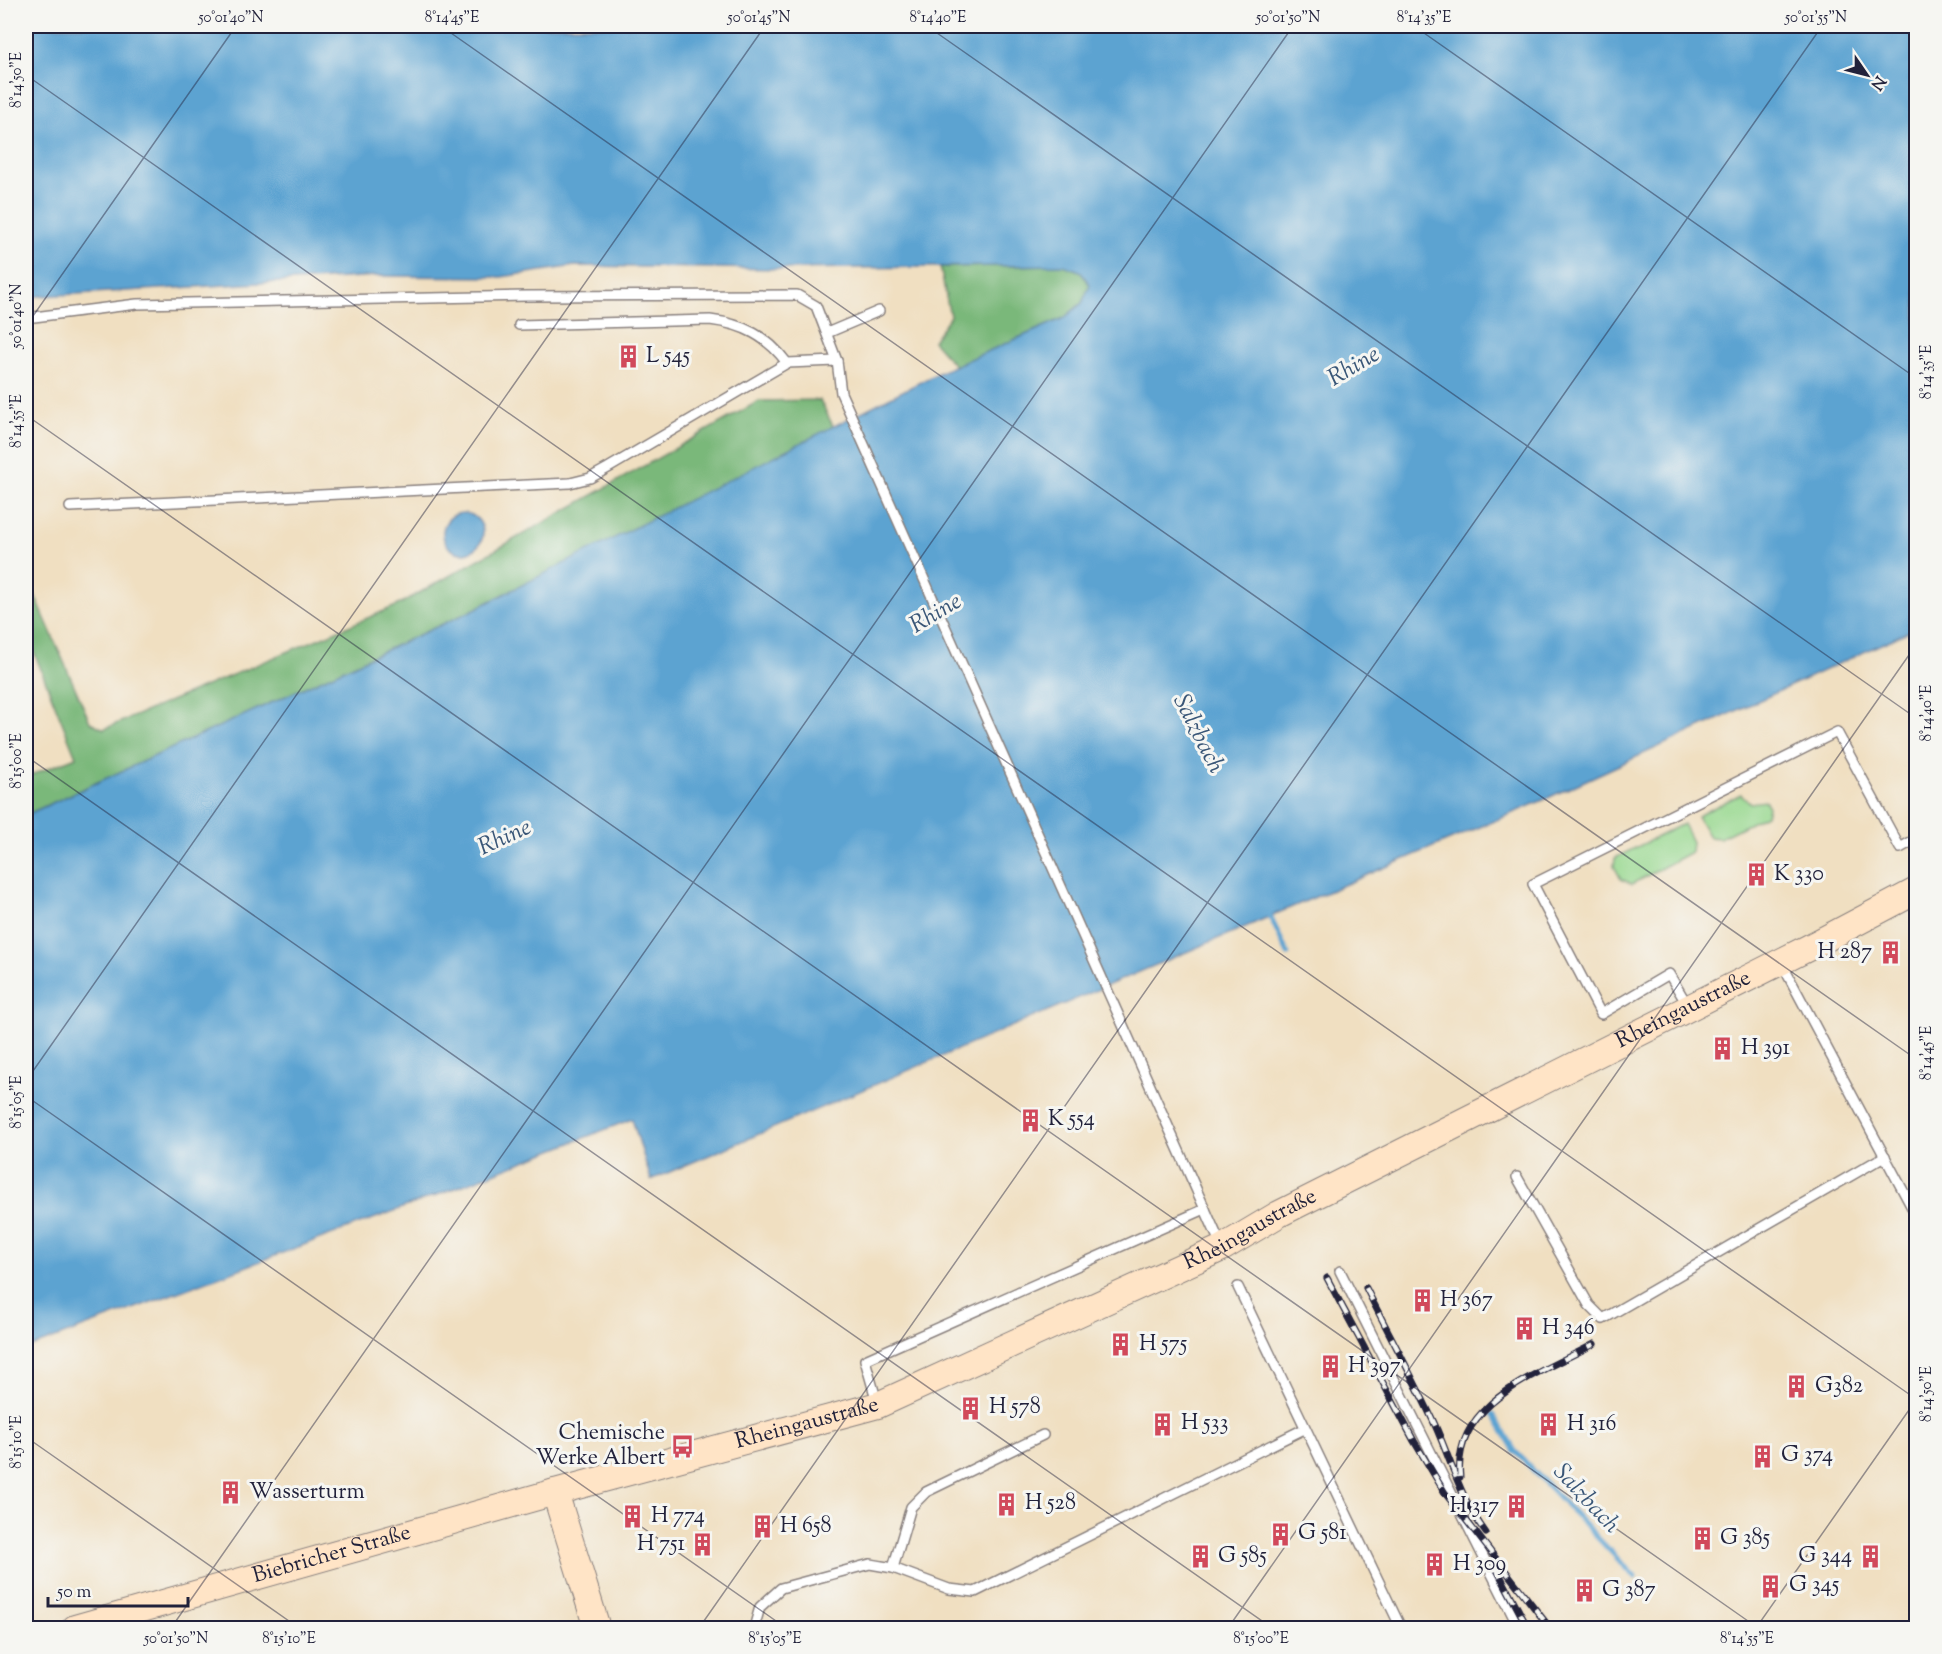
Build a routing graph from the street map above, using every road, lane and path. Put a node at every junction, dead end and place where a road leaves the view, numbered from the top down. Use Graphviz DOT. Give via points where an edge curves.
graph roads {
  1 [pos="879,311"];
  2 [pos="26,318"];
  3 [pos="519,325"];
  4 [pos="827,333"];
  5 [pos="837,361"];
  6 [pos="787,363"];
  7 [pos="70,507"];
  8 [pos="1917,839"];
  9 [pos="1917,891"];
  10 [pos="1781,962"];
  11 [pos="1689,1009"];
  12 [pos="1885,1156"];
  13 [pos="1516,1177"];
  14 [pos="1204,1209"];
  15 [pos="1917,1215"];
  16 [pos="1222,1248"];
  17 [pos="1340,1271"];
  18 [pos="1239,1287"];
  19 [pos="878,1405"];
  20 [pos="1304,1429"];
  21 [pos="1043,1435"];
  22 [pos="555,1492"];
  23 [pos="893,1568"];
  24 [pos="75,1629"];
  25 [pos="597,1629"];
  26 [pos="754,1629"];
  27 [pos="1401,1629"];
  28 [pos="1519,1629"];
  1 -- 4 [label="lane"];
  2 -- 4 [label="lane" via="137,304 797,295 816,306"];
  3 -- 6 [label="lane" via="710,320 737,324 758,334"];
  4 -- 5 [label="lane"];
  5 -- 6 [label="lane"];
  5 -- 14 [label="lane" via="841,393"];
  6 -- 7 [label="lane" via="590,478 570,483"];
  8 -- 11 [label="lane" via="1900,848 1837,732 1533,884 1601,1014 1669,974"];
  9 -- 10 [label="street, Rheingaustraße"];
  10 -- 11 [label="street, Rheingaustraße"];
  10 -- 12 [label="lane"];
  11 -- 16 [label="street, Rheingaustraße" via="1279,1214"];
  12 -- 13 [label="lane" via="1603,1319 1589,1305"];
  12 -- 15 [label="lane"];
  14 -- 16 [label="lane"];
  14 -- 19 [label="lane" via="866,1360"];
  16 -- 19 [label="street, Rheingaustraße"];
  17 -- 28 [label="lane"];
  18 -- 20 [label="lane"];
  19 -- 22 [label="street, Rheingaustraße"];
  20 -- 23 [label="lane" via="975,1592 950,1589"];
  20 -- 27 [label="lane"];
  21 -- 23 [label="lane" via="926,1492 911,1507"];
  22 -- 24 [label="street, Biebricher Straße"];
  22 -- 25 [label="street"];
  23 -- 26 [label="lane" via="870,1564 781,1588 760,1607"];
}
